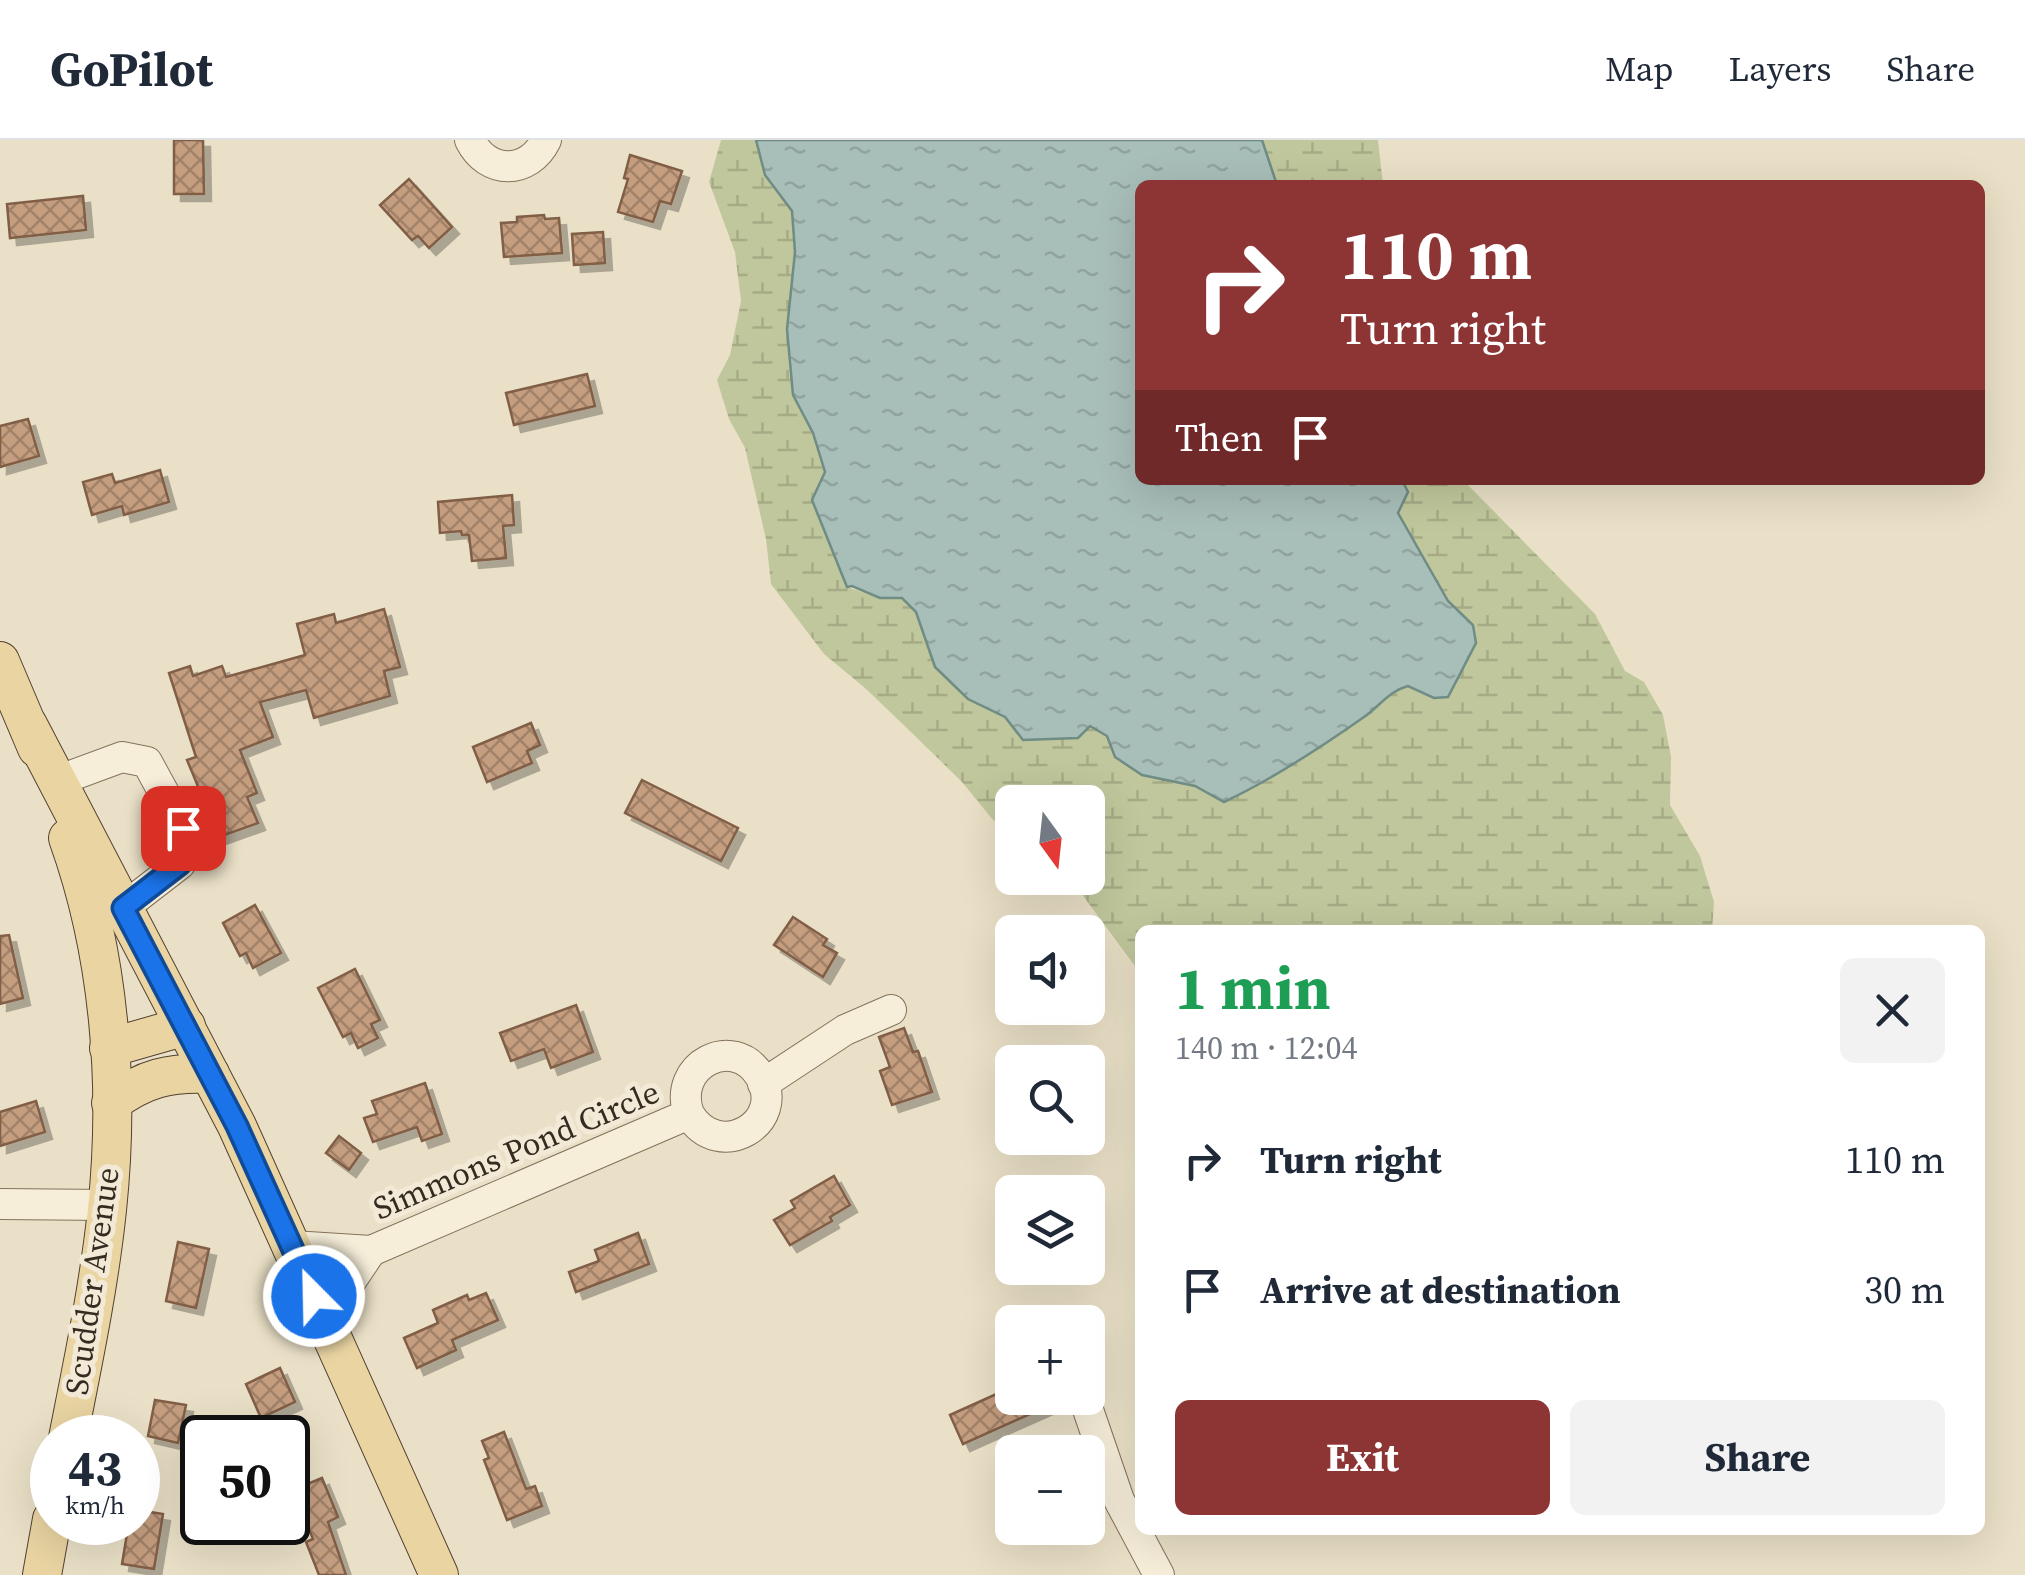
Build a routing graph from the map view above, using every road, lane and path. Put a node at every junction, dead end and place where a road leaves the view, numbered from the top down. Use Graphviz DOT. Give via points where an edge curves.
graph roads {
  1 [pos="470,140"];
  2 [pos="546,140"];
  3 [pos="0,662"];
  4 [pos="28,725"];
  5 [pos="58,781"];
  6 [pos="123,908"];
  7 [pos="892,1010"];
  8 [pos="186,1026"];
  9 [pos="109,1048"];
  10 [pos="210,1074"];
  11 [pos="764,1084"];
  12 [pos="111,1103"];
  13 [pos="688,1114"];
  14 [pos="0,1204"];
  15 [pos="108,1205"];
  16 [pos="292,1246"];
  17 [pos="372,1251"];
  18 [pos="324,1320"];
  19 [pos="72,1415"];
  20 [pos="1090,1415"];
  21 [pos="1135,1530"];
  22 [pos="1138,1535"];
  23 [pos="47,1545"];
  24 [pos="42,1575"];
  25 [pos="439,1575"];
  26 [pos="1159,1575"];
  1 -- 2 [label="street" via="482,158 506,167 532,160"];
  3 -- 4 [label="main road, Scudder Avenue"];
  4 -- 5 [label="main road"];
  4 -- 9 [label="main road, Scudder Avenue" via="91,919"];
  5 -- 6 [label="main road"];
  5 -- 6 [label="street" via="122,757 148,762 183,828 180,864"];
  6 -- 8 [label="main road"];
  7 -- 11 [label="street" via="845,1030"];
  8 -- 9 [label="main road"];
  8 -- 10 [label="main road"];
  9 -- 12 [label="main road, Scudder Avenue"];
  10 -- 12 [label="main road" via="151,1078"];
  10 -- 16 [label="main road"];
  11 -- 13 [label="street, Simmons Pond Circle" via="763,1113 738,1135 713,1136"];
  11 -- 13 [label="street, Simmons Pond Circle" via="744,1060 708,1060 686,1088"];
  12 -- 15 [label="main road, Scudder Avenue"];
  13 -- 17 [label="street, Simmons Pond Circle"];
  14 -- 15 [label="street"];
  15 -- 19 [label="main road, Scudder Avenue"];
  16 -- 17 [label="street, Simmons Pond Circle"];
  16 -- 18 [label="main road"];
  17 -- 18 [label="street, Simmons Pond Circle"];
  18 -- 25 [label="main road"];
  20 -- 21 [label="street"];
  22 -- 26 [label="street"];
  23 -- 24 [label="main road"];
}
